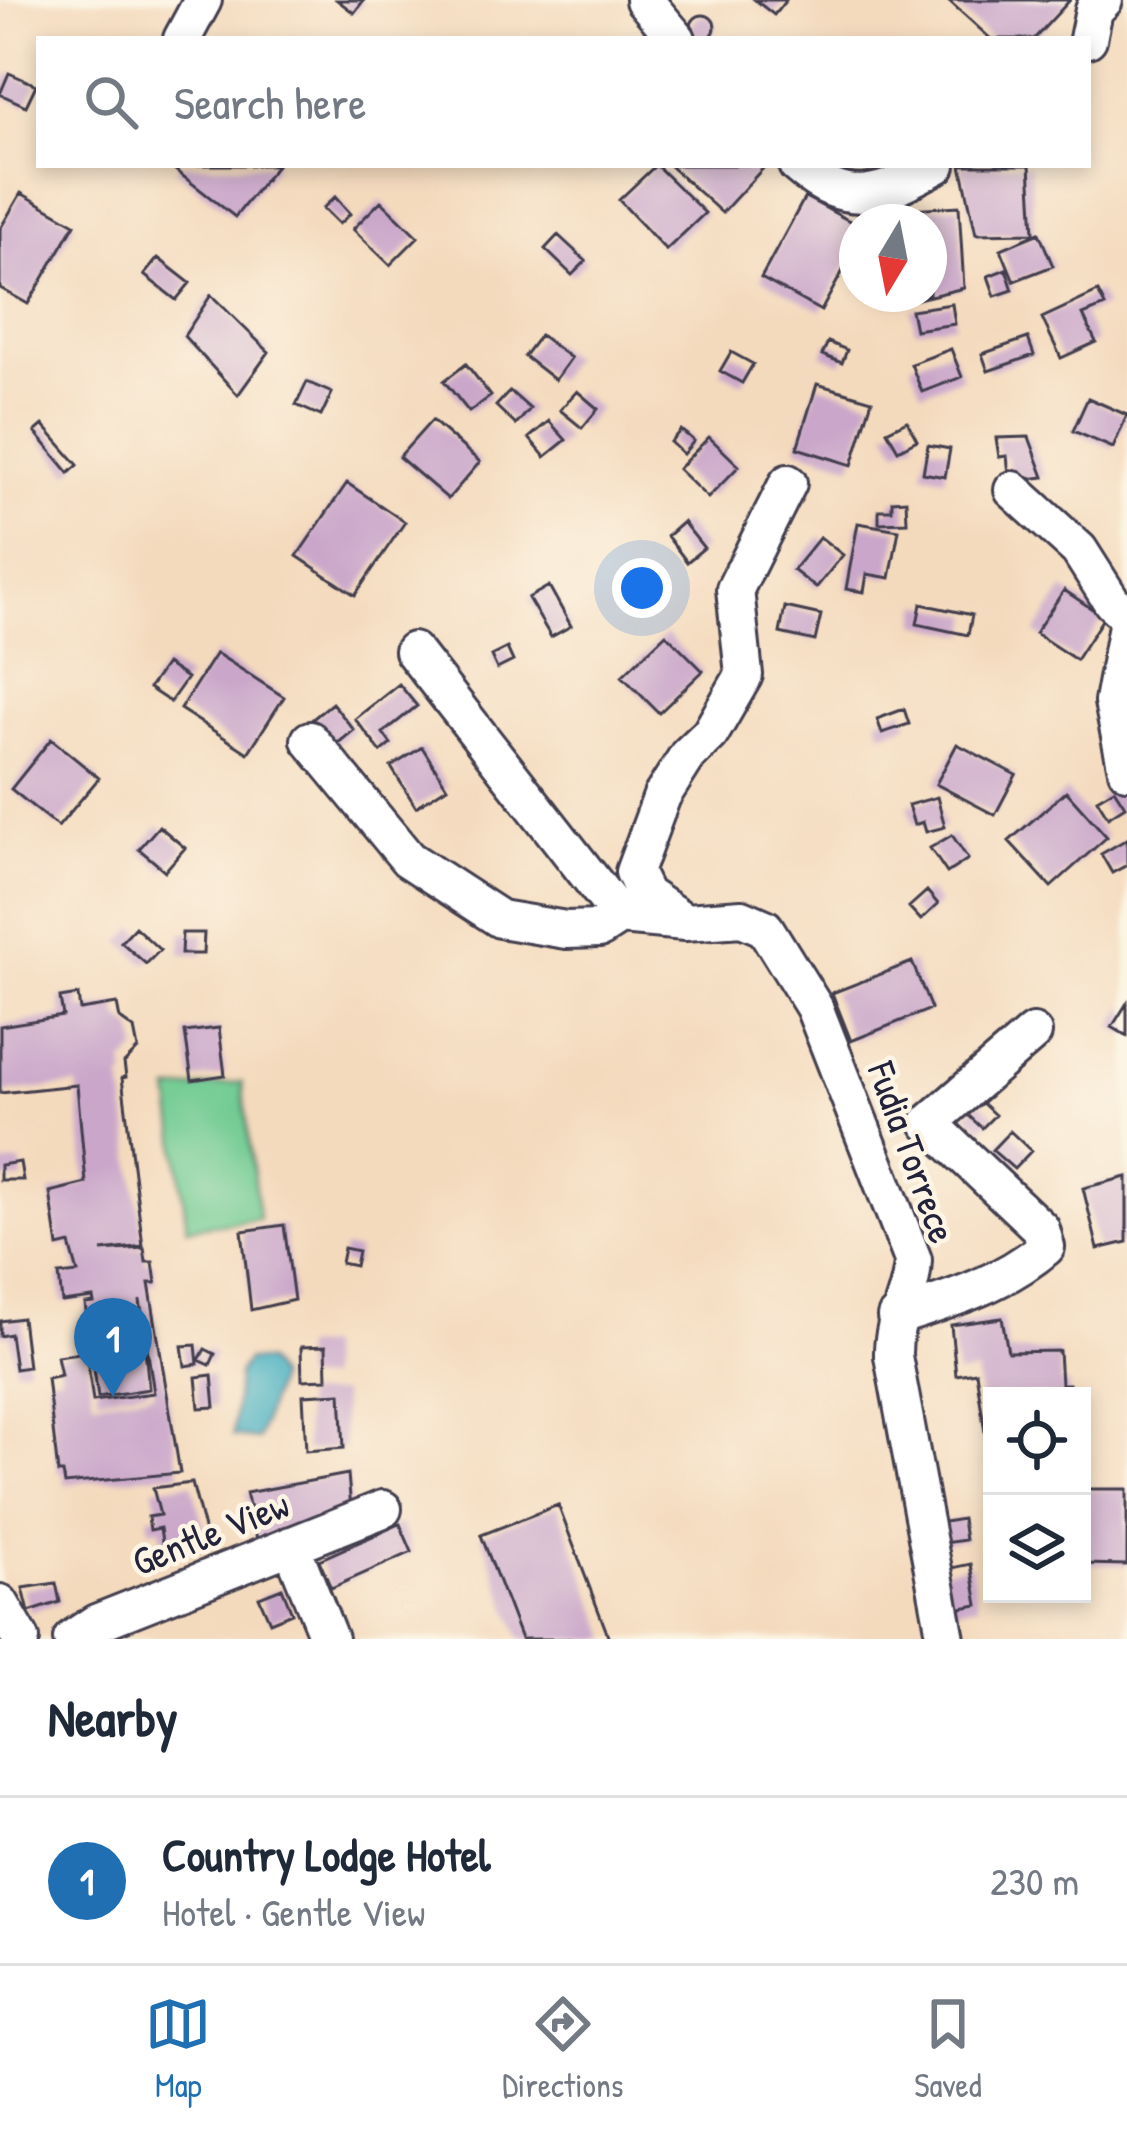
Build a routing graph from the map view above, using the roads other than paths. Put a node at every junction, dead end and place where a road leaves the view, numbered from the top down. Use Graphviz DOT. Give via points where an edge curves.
graph roads {
  1 [pos="203,0"];
  2 [pos="644,0"];
  3 [pos="1104,0"];
  4 [pos="184,36"];
  5 [pos="674,36"];
  6 [pos="1089,36"];
  7 [pos="800,168"];
  8 [pos="932,168"];
  9 [pos="788,483"];
  10 [pos="1013,490"];
  11 [pos="1127,620"];
  12 [pos="413,651"];
  13 [pos="310,740"];
  14 [pos="1127,770"];
  15 [pos="620,916"];
  16 [pos="685,922"];
  17 [pos="1033,1033"];
  18 [pos="896,1317"];
  19 [pos="383,1508"];
  20 [pos="291,1545"];
  21 [pos="0,1603"];
  22 [pos="21,1639"];
  23 [pos="72,1639"];
  24 [pos="329,1639"];
  25 [pos="946,1639"];
  1 -- 4 [label="street"];
  2 -- 5 [label="street"];
  3 -- 6 [label="street"];
  7 -- 8 [label="street" via="841,194 867,195"];
  9 -- 16 [label="street" via="735,589 744,675 662,796 634,872 645,895"];
  10 -- 11 [label="street" via="1078,550"];
  11 -- 14 [label="street" via="1113,702"];
  12 -- 15 [label="street"];
  13 -- 15 [label="street" via="408,859 469,902 531,927 600,929"];
  15 -- 16 [label="street"];
  16 -- 18 [label="street, Fudia Torrece" via="742,918 765,928 814,1007 914,1260"];
  17 -- 18 [label="street" via="929,1123 1041,1229 1046,1247 970,1293"];
  18 -- 25 [label="street, Fudia Torrece" via="898,1399"];
  19 -- 20 [label="street, Gentle View"];
  20 -- 23 [label="street, Gentle View"];
  20 -- 24 [label="street"];
  21 -- 22 [label="street"];
}
